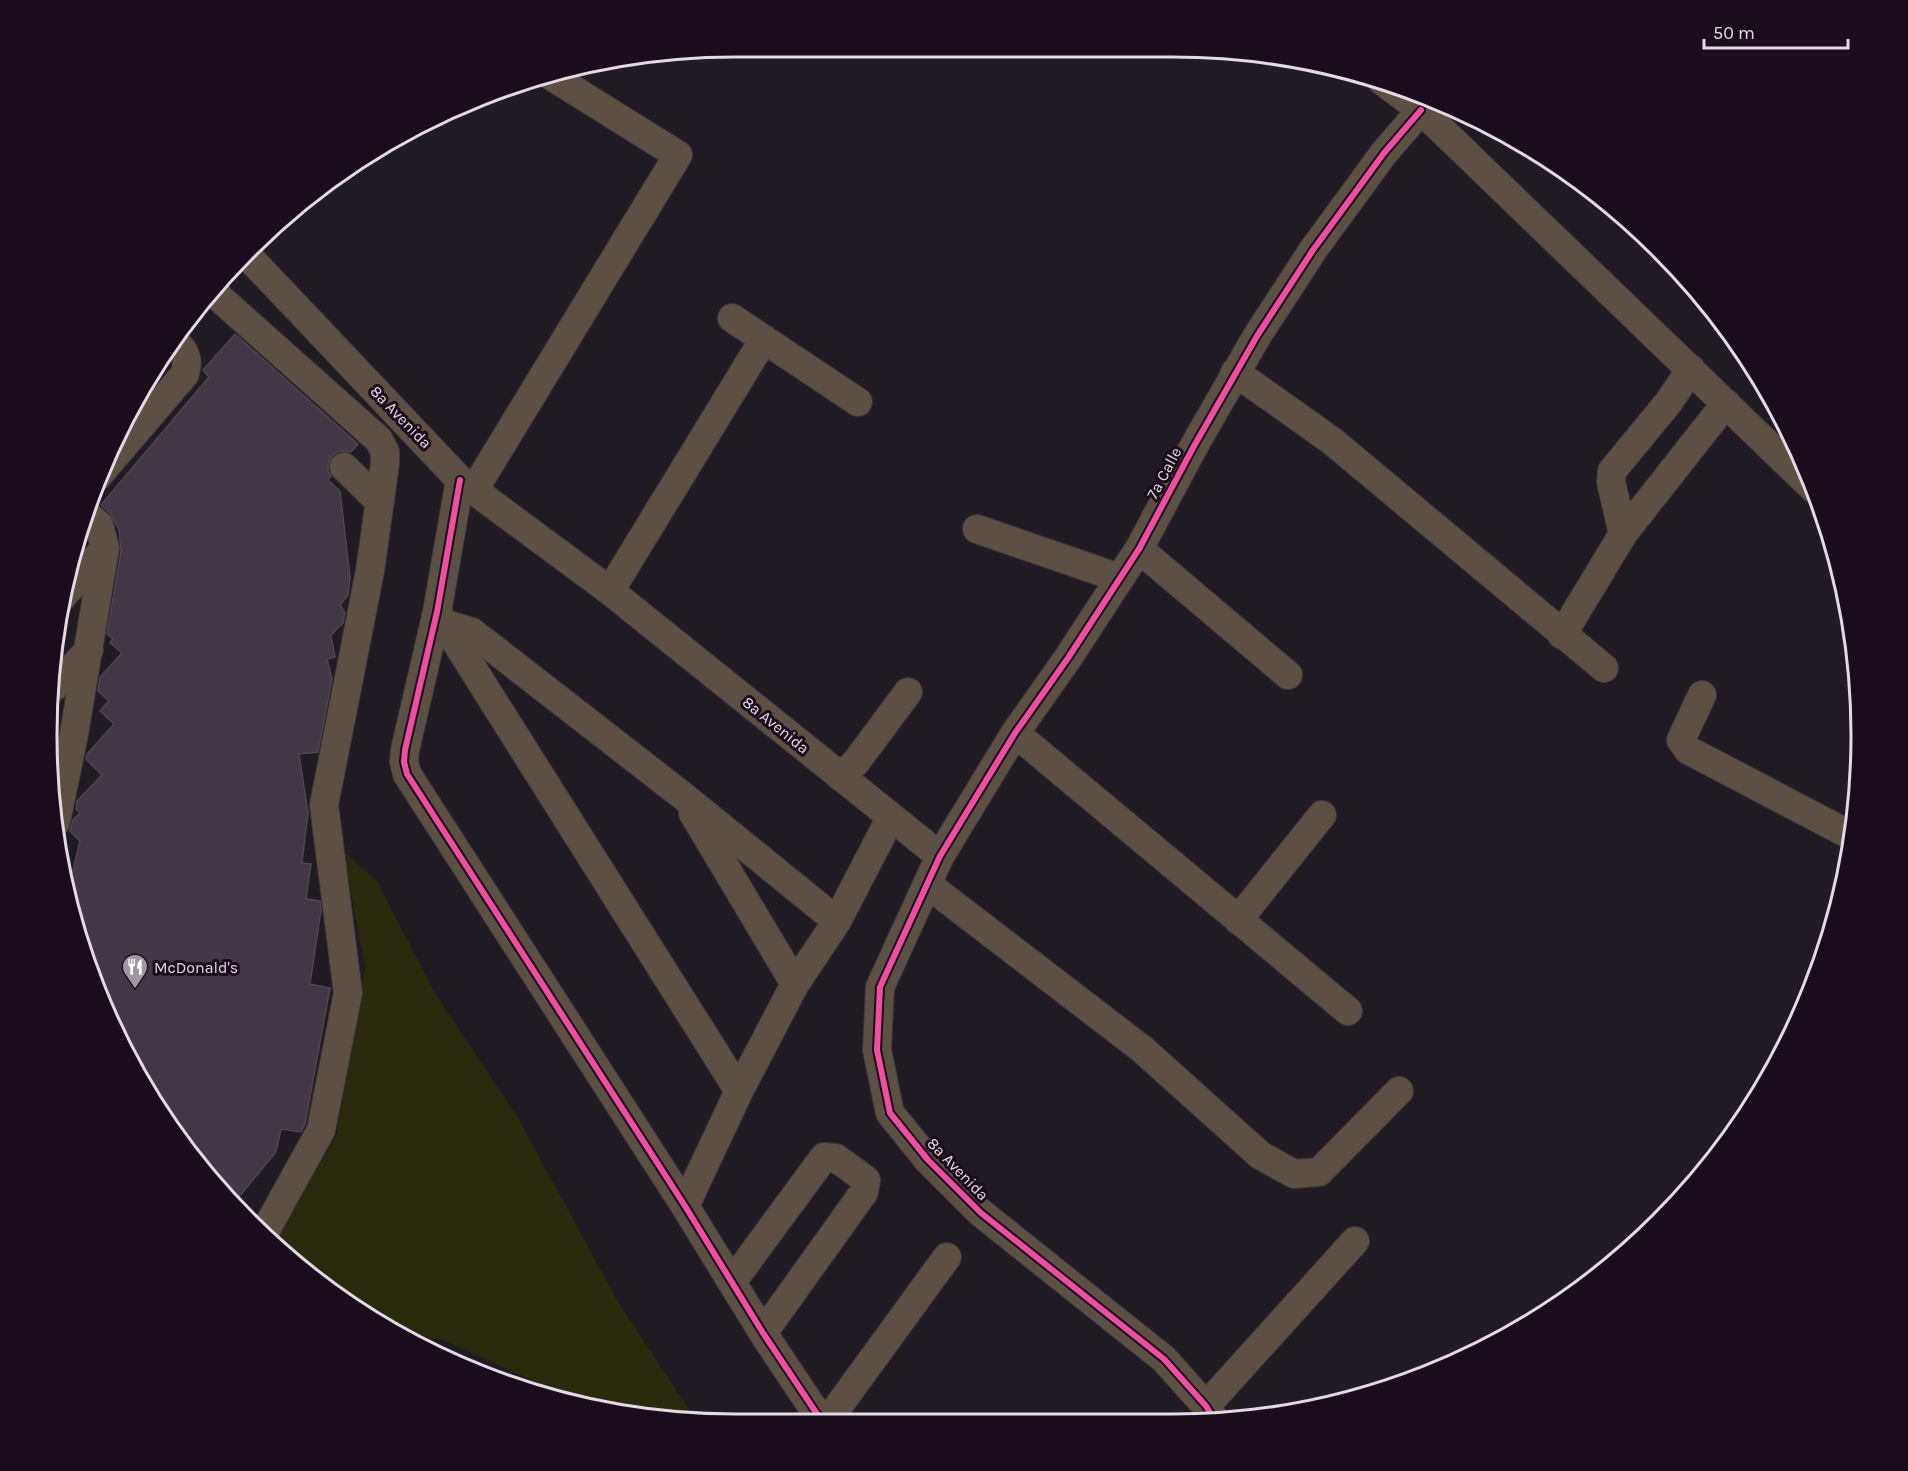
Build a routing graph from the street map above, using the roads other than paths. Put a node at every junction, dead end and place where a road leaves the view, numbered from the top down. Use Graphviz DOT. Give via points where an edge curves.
graph roads {
  1 [pos="558,80"];
  2 [pos="1406,99"];
  3 [pos="1421,110"];
  4 [pos="251,261"];
  5 [pos="218,297"];
  6 [pos="732,318"];
  7 [pos="764,339"];
  8 [pos="179,347"];
  9 [pos="1691,369"];
  10 [pos="1235,372"];
  11 [pos="858,402"];
  12 [pos="1726,403"];
  13 [pos="1784,444"];
  14 [pos="123,445"];
  15 [pos="344,467"];
  16 [pos="467,485"];
  17 [pos="380,502"];
  18 [pos="92,519"];
  19 [pos="977,529"];
  20 [pos="1623,534"];
  21 [pos="105,548"];
  22 [pos="1138,549"];
  23 [pos="1119,578"];
  24 [pos="75,582"];
  25 [pos="610,591"];
  26 [pos="441,618"];
  27 [pos="1562,635"];
  28 [pos="89,650"];
  29 [pos="1604,668"];
  30 [pos="1288,675"];
  31 [pos="59,682"];
  32 [pos="908,692"];
  33 [pos="1702,695"];
  34 [pos="1015,733"];
  35 [pos="74,734"];
  36 [pos="57,751"];
  37 [pos="841,777"];
  38 [pos="60,801"];
  39 [pos="1322,815"];
  40 [pos="891,817"];
  41 [pos="1844,832"];
  42 [pos="727,847"];
  43 [pos="940,855"];
  44 [pos="927,884"];
  45 [pos="1239,920"];
  46 [pos="837,921"];
  47 [pos="795,984"];
  48 [pos="1348,1011"];
  49 [pos="739,1091"];
  50 [pos="1399,1091"];
  51 [pos="686,1206"];
  52 [pos="268,1226"];
  53 [pos="1355,1241"];
  54 [pos="947,1257"];
  55 [pos="732,1282"];
  56 [pos="763,1333"];
  57 [pos="1210,1412"];
  58 [pos="817,1414"];
  59 [pos="833,1414"];
  1 -- 16 [label="street" via="678,155"];
  2 -- 3 [label="street"];
  3 -- 9 [label="street"];
  3 -- 10 [label="street, 7a Calle" via="1312,250"];
  4 -- 16 [label="street, 8a Avenida"];
  5 -- 17 [label="street" via="379,440 385,452"];
  6 -- 7 [label="street"];
  7 -- 11 [label="street"];
  7 -- 25 [label="street"];
  8 -- 14 [label="street" via="188,364 185,374"];
  9 -- 12 [label="street"];
  9 -- 20 [label="street" via="1612,471"];
  10 -- 22 [label="street, 7a Calle"];
  10 -- 27 [label="street" via="1332,441"];
  12 -- 13 [label="street"];
  12 -- 20 [label="street"];
  15 -- 17 [label="street"];
  16 -- 25 [label="street, 8a Avenida"];
  16 -- 26 [label="street"];
  17 -- 52 [label="street" via="324,805 348,993 321,1130"];
  18 -- 21 [label="street" via="99,525"];
  19 -- 23 [label="street"];
  20 -- 27 [label="street"];
  21 -- 24 [label="street"];
  21 -- 28 [label="street"];
  22 -- 23 [label="street, 7a Calle"];
  22 -- 30 [label="street"];
  23 -- 34 [label="street, 7a Calle"];
  25 -- 37 [label="street, 8a Avenida"];
  26 -- 42 [label="street" via="471,632 683,796"];
  26 -- 49 [label="street"];
  26 -- 51 [label="street" via="405,750 406,774"];
  27 -- 29 [label="street"];
  28 -- 31 [label="street"];
  28 -- 35 [label="street"];
  32 -- 37 [label="street"];
  33 -- 41 [label="street" via="1681,740 1688,750"];
  34 -- 43 [label="street, 7a Calle"];
  34 -- 45 [label="street"];
  35 -- 36 [label="street"];
  35 -- 38 [label="street"];
  37 -- 40 [label="street, 8a Avenida"];
  39 -- 45 [label="street"];
  40 -- 43 [label="street, 8a Avenida"];
  40 -- 46 [label="street"];
  42 -- 46 [label="street"];
  42 -- 47 [label="street"];
  43 -- 44 [label="street, 8a Avenida"];
  44 -- 50 [label="street" via="1142,1049 1260,1155 1294,1174 1318,1172"];
  44 -- 57 [label="street, 8a Avenida" via="880,987 877,1050 890,1113 928,1160 981,1213 1164,1359"];
  45 -- 48 [label="street"];
  46 -- 47 [label="street"];
  47 -- 49 [label="street"];
  49 -- 51 [label="street"];
  51 -- 55 [label="street"];
  53 -- 57 [label="street"];
  54 -- 59 [label="street"];
  55 -- 56 [label="street"];
  55 -- 56 [label="street" via="824,1157 836,1158 866,1180 864,1192"];
  56 -- 58 [label="street"];
}
